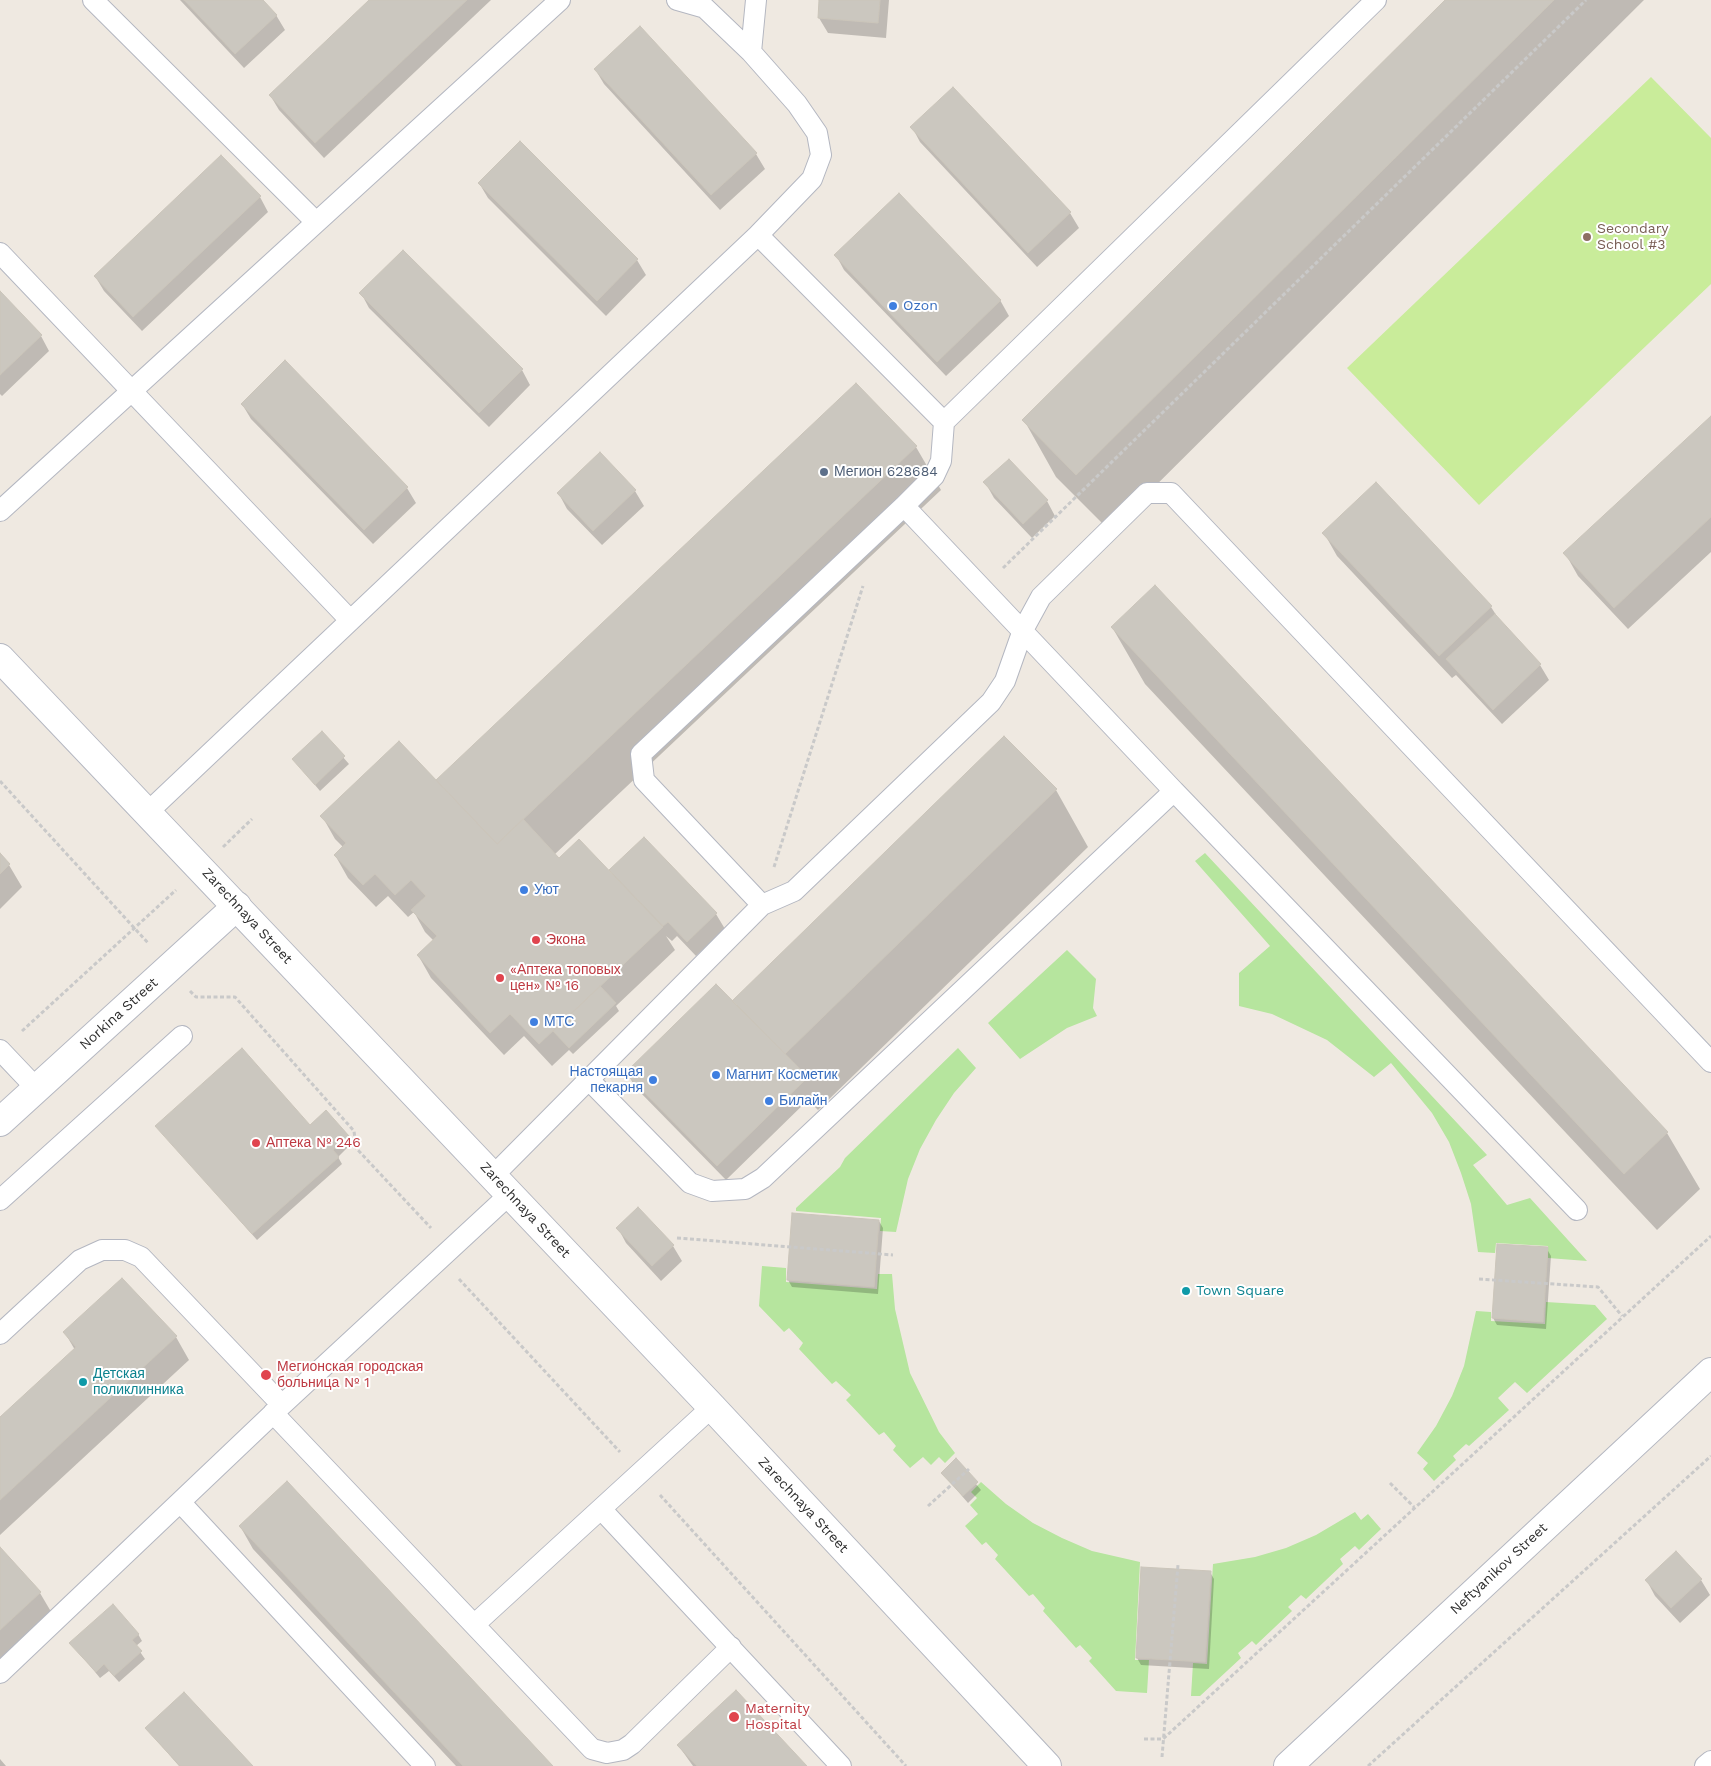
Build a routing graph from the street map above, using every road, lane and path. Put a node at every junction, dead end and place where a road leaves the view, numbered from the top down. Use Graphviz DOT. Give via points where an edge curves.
graph roads {
  1 [pos="93,0"];
  2 [pos="560,0"];
  3 [pos="677,0"];
  4 [pos="756,0"];
  5 [pos="1376,0"];
  6 [pos="1586,0"];
  7 [pos="751,52"];
  8 [pos="316,222"];
  9 [pos="758,235"];
  10 [pos="0,253"];
  11 [pos="132,391"];
  12 [pos="944,422"];
  13 [pos="904,506"];
  14 [pos="0,511"];
  15 [pos="864,583"];
  16 [pos="982,588"];
  17 [pos="350,620"];
  18 [pos="1023,630"];
  19 [pos="0,658"];
  20 [pos="0,781"];
  21 [pos="1174,791"];
  22 [pos="148,812"];
  23 [pos="762,905"];
  24 [pos="237,906"];
  25 [pos="134,928"];
  26 [pos="170,968"];
  27 [pos="182,1036"];
  28 [pos="1,1050"];
  29 [pos="1711,1062"];
  30 [pos="589,1080"];
  31 [pos="37,1089"];
  32 [pos="0,1122"];
  33 [pos="502,1185"];
  34 [pos="0,1200"];
  35 [pos="1577,1210"];
  36 [pos="1711,1236"];
  37 [pos="676,1238"];
  38 [pos="893,1255"];
  39 [pos="444,1256"];
  40 [pos="1479,1280"];
  41 [pos="1622,1316"];
  42 [pos="0,1334"];
  43 [pos="1711,1372"];
  44 [pos="712,1407"];
  45 [pos="277,1409"];
  46 [pos="1711,1456"];
  47 [pos="969,1469"];
  48 [pos="640,1474"];
  49 [pos="1390,1483"];
  50 [pos="181,1503"];
  51 [pos="928,1506"];
  52 [pos="1414,1507"];
  53 [pos="601,1509"];
  54 [pos="1178,1565"];
  55 [pos="475,1624"];
  56 [pos="731,1647"];
  57 [pos="0,1673"];
  58 [pos="1144,1739"];
  59 [pos="1163,1739"];
  60 [pos="1162,1757"];
  61 [pos="1711,1761"];
  62 [pos="425,1766"];
  63 [pos="841,1766"];
  64 [pos="906,1766"];
  65 [pos="1047,1766"];
  66 [pos="1288,1766"];
  67 [pos="1368,1766"];
  68 [pos="1705,1766"];
  1 -- 8 [label="lane"];
  2 -- 8 [label="lane"];
  3 -- 7 [label="lane" via="705,8"];
  4 -- 7 [label="lane"];
  5 -- 12 [label="lane"];
  6 -- 16 [label="path"];
  7 -- 9 [label="lane" via="817,133 821,155 812,179"];
  8 -- 11 [label="lane"];
  9 -- 12 [label="lane"];
  9 -- 17 [label="lane"];
  10 -- 11 [label="lane"];
  11 -- 14 [label="lane"];
  11 -- 17 [label="lane"];
  12 -- 13 [label="lane" via="941,461 934,476"];
  13 -- 16 [label="lane"];
  13 -- 23 [label="lane" via="641,754 644,780"];
  15 -- 23 [label="path"];
  16 -- 18 [label="lane"];
  17 -- 22 [label="lane"];
  18 -- 21 [label="lane"];
  18 -- 23 [label="lane" via="1005,681 991,702 794,891"];
  18 -- 29 [label="lane" via="1041,597 1147,493 1171,493"];
  19 -- 22 [label="main road, Zarechnaya Street"];
  20 -- 25 [label="path"];
  21 -- 30 [label="lane" via="763,1178 744,1189 712,1191 690,1183"];
  21 -- 35 [label="lane"];
  22 -- 24 [label="main road, Zarechnaya Street"];
  23 -- 30 [label="lane"];
  24 -- 26 [label="main road, Norkina Street"];
  24 -- 33 [label="main road, Zarechnaya Street"];
  25 -- 26 [label="path"];
  25 -- 28 [label="path"];
  26 -- 31 [label="main road, Norkina Street"];
  26 -- 39 [label="path" via="196,997 235,997 354,1131 356,1148 430,1226"];
  27 -- 34 [label="lane"];
  28 -- 31 [label="lane"];
  30 -- 33 [label="lane"];
  31 -- 32 [label="main road, Norkina Street"];
  33 -- 39 [label="lane"];
  33 -- 44 [label="main road, Zarechnaya Street"];
  36 -- 41 [label="path"];
  37 -- 38 [label="path"];
  39 -- 45 [label="lane"];
  39 -- 48 [label="path" via="451,1270"];
  40 -- 41 [label="path" via="1598,1287"];
  41 -- 52 [label="path"];
  42 -- 45 [label="lane" via="80,1260 102,1250 125,1250 141,1257"];
  43 -- 66 [label="main road, Neftyanikov Street"];
  44 -- 48 [label="lane"];
  44 -- 65 [label="main road, Zarechnaya Street"];
  45 -- 50 [label="lane"];
  45 -- 55 [label="lane"];
  46 -- 67 [label="path"];
  47 -- 51 [label="path"];
  48 -- 53 [label="lane"];
  48 -- 64 [label="path"];
  49 -- 52 [label="path"];
  50 -- 57 [label="lane"];
  50 -- 62 [label="lane"];
  52 -- 59 [label="path"];
  53 -- 55 [label="lane"];
  53 -- 56 [label="lane"];
  54 -- 59 [label="path"];
  55 -- 56 [label="lane" via="592,1749 607,1753 623,1750 632,1744"];
  56 -- 63 [label="lane"];
  58 -- 59 [label="path"];
  59 -- 60 [label="path"];
  61 -- 68 [label="lane"];
}
